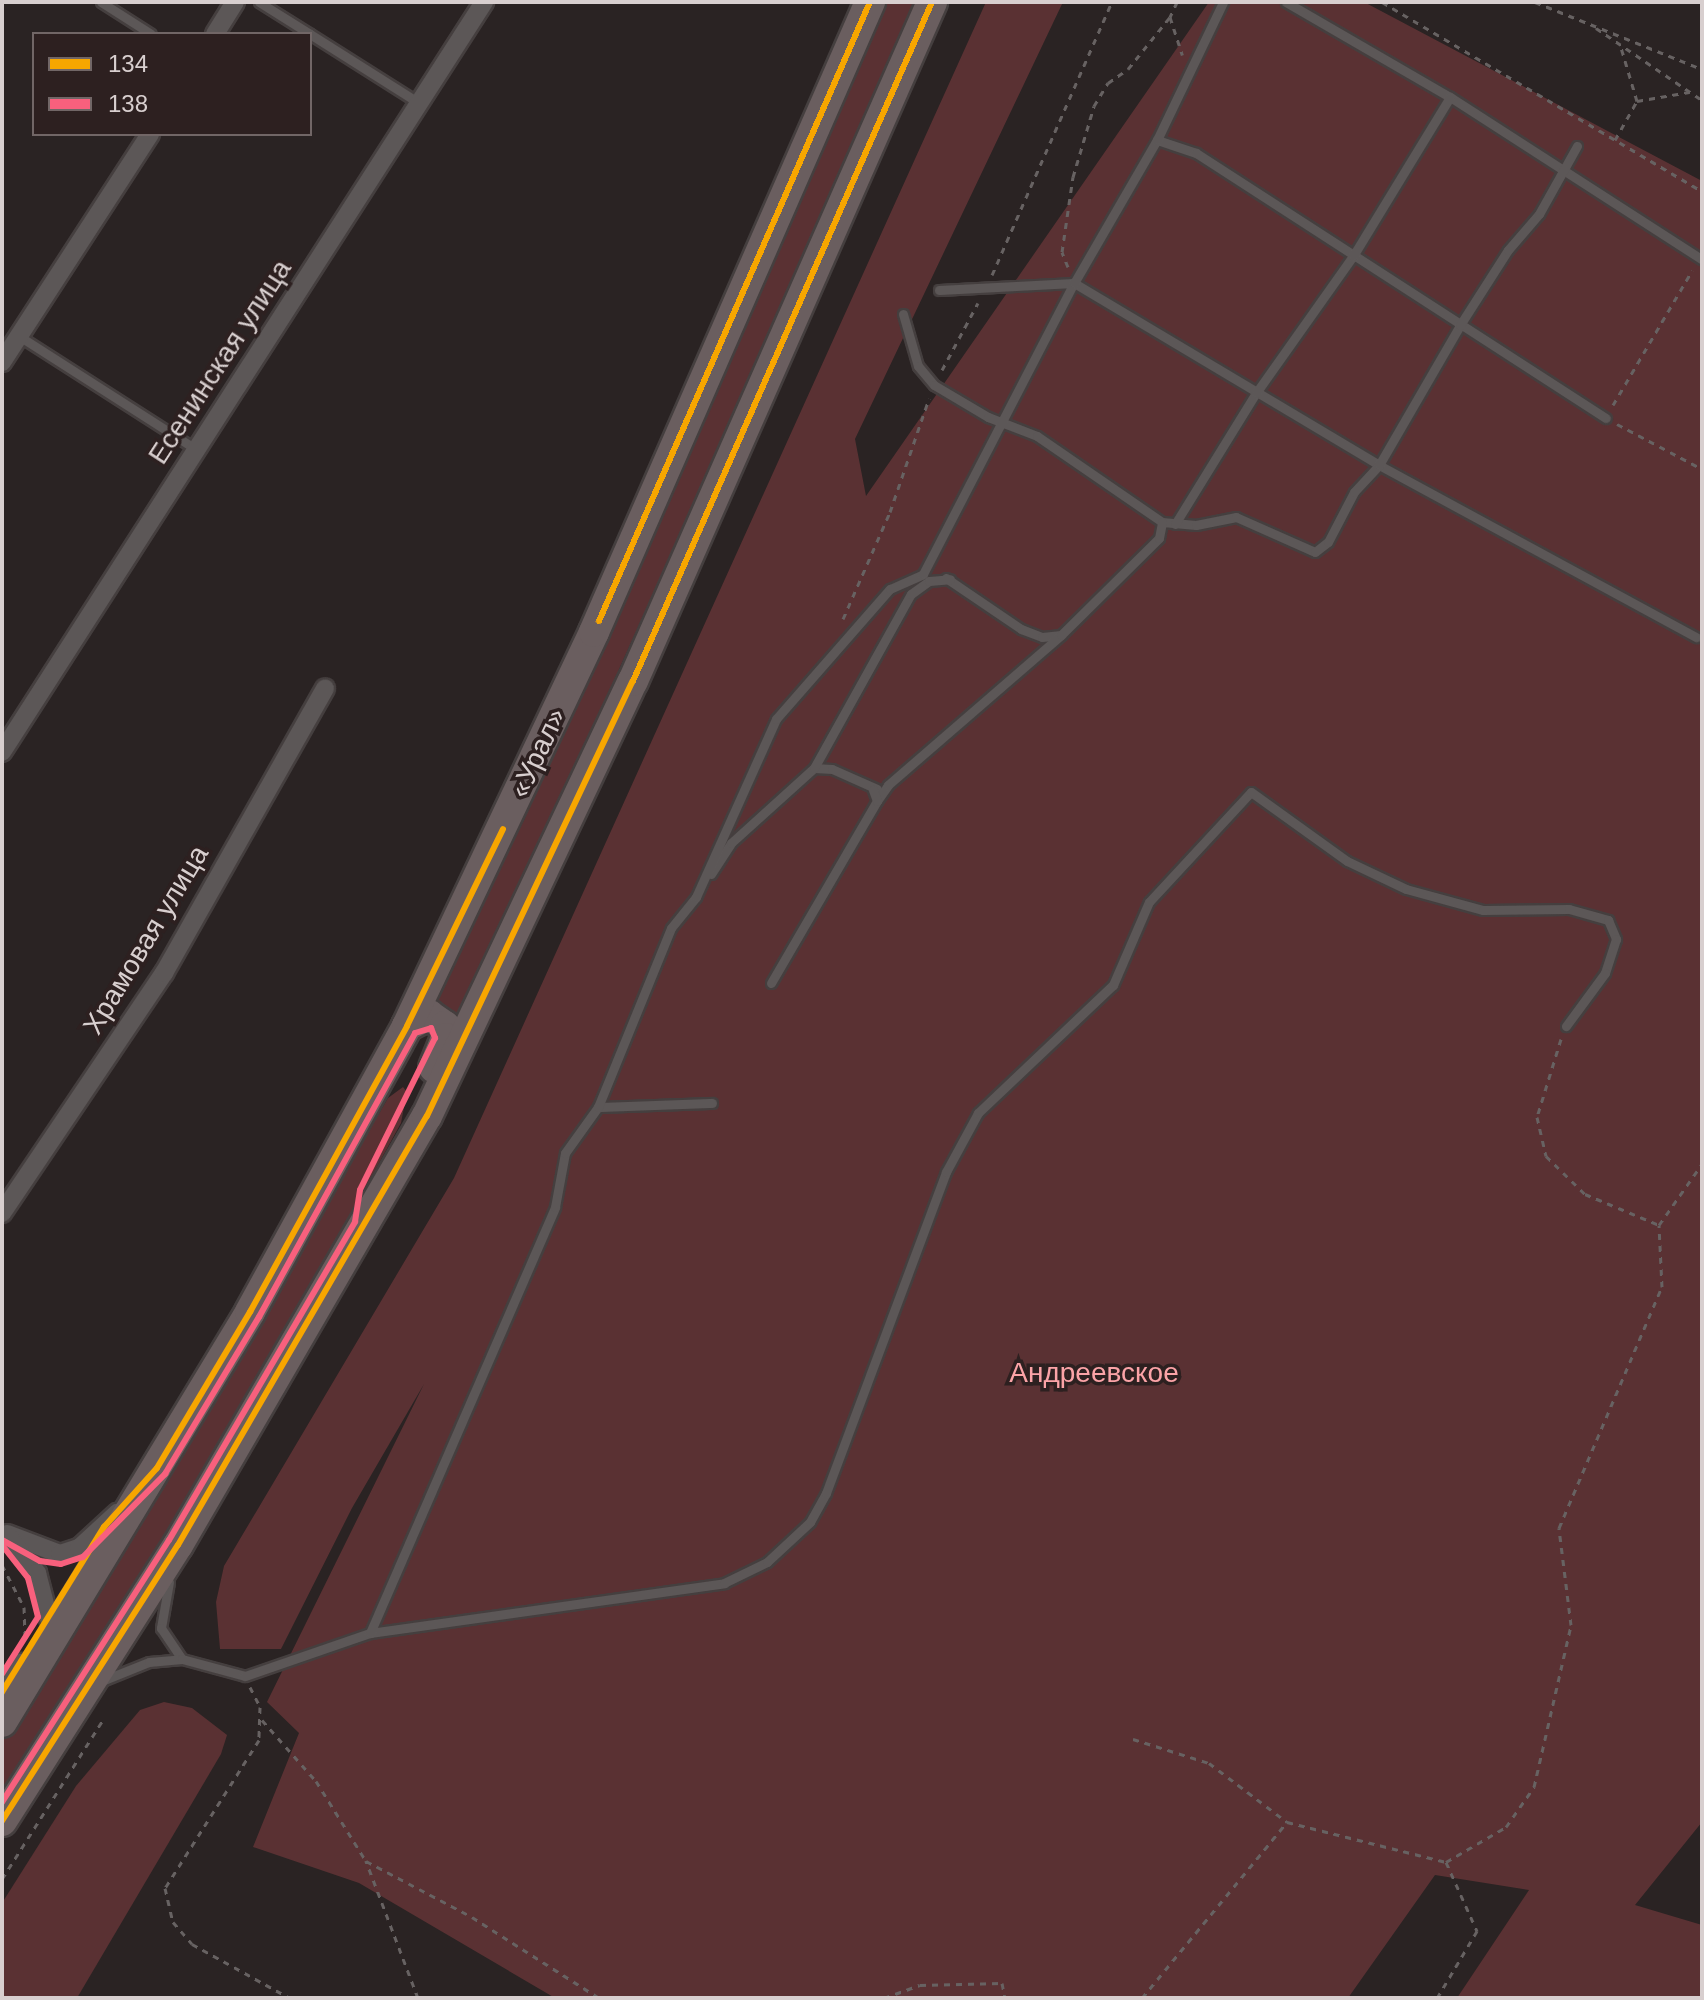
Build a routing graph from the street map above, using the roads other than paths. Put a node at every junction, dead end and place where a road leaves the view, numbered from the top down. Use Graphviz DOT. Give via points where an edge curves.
graph roads {
  1 [pos="101,2"];
  2 [pos="235,2"];
  3 [pos="259,2"];
  4 [pos="484,2"];
  5 [pos="870,2"];
  6 [pos="932,2"];
  7 [pos="1223,2"];
  8 [pos="1286,2"];
  9 [pos="148,32"];
  10 [pos="216,32"];
  11 [pos="307,32"];
  12 [pos="312,35"];
  13 [pos="1450,97"];
  14 [pos="420,104"];
  15 [pos="149,136"];
  16 [pos="1157,140"];
  17 [pos="1577,146"];
  18 [pos="1563,167"];
  19 [pos="1353,256"];
  20 [pos="1701,259"];
  21 [pos="1074,283"];
  22 [pos="939,290"];
  23 [pos="903,314"];
  24 [pos="1460,325"];
  25 [pos="19,336"];
  26 [pos="2,362"];
  27 [pos="1256,393"];
  28 [pos="1606,418"];
  29 [pos="1001,423"];
  30 [pos="197,450"];
  31 [pos="1379,465"];
  32 [pos="1162,522"];
  33 [pos="1175,524"];
  34 [pos="923,574"];
  35 [pos="950,579"];
  36 [pos="1061,635"];
  37 [pos="1696,637"];
  38 [pos="325,688"];
  39 [pos="2,752"];
  40 [pos="814,768"];
  41 [pos="888,785"];
  42 [pos="873,790"];
  43 [pos="877,801"];
  44 [pos="696,897"];
  45 [pos="771,983"];
  46 [pos="407,1026"];
  47 [pos="1566,1026"];
  48 [pos="712,1103"];
  49 [pos="598,1107"];
  50 [pos="2,1213"];
  51 [pos="365,1225"];
  52 [pos="157,1468"];
  53 [pos="104,1527"];
  54 [pos="5,1532"];
  55 [pos="178,1545"];
  56 [pos="49,1619"];
  57 [pos="370,1633"];
  58 [pos="182,1659"];
  59 [pos="87,1689"];
  60 [pos="2,1692"];
  61 [pos="2,1722"];
  62 [pos="2,1821"];
  1 -- 9 [label="lane"];
  2 -- 10 [label="street"];
  3 -- 11 [label="lane"];
  4 -- 14 [label="street, Есенинская улица"];
  5 -- 46 [label="main road, «Урал»" via="594,632"];
  6 -- 51 [label="main road, «Урал»" via="633,681 427,1116"];
  7 -- 16 [label="lane"];
  8 -- 13 [label="lane"];
  12 -- 14 [label="lane"];
  13 -- 18 [label="lane"];
  13 -- 19 [label="lane"];
  14 -- 30 [label="street, Есенинская улица"];
  15 -- 25 [label="street"];
  16 -- 19 [label="lane" via="1196,153"];
  16 -- 21 [label="lane"];
  17 -- 18 [label="lane"];
  18 -- 20 [label="lane"];
  18 -- 24 [label="lane" via="1539,214 1508,250"];
  19 -- 24 [label="lane"];
  19 -- 27 [label="lane"];
  21 -- 22 [label="lane"];
  21 -- 27 [label="lane"];
  21 -- 29 [label="lane"];
  23 -- 29 [label="lane" via="918,366 934,385"];
  24 -- 28 [label="lane"];
  24 -- 31 [label="lane"];
  25 -- 26 [label="street"];
  25 -- 30 [label="lane"];
  27 -- 31 [label="lane"];
  27 -- 33 [label="lane"];
  29 -- 32 [label="lane" via="1037,436 1081,463"];
  29 -- 34 [label="lane"];
  30 -- 39 [label="street, Есенинская улица"];
  31 -- 33 [label="lane" via="1354,492 1328,542 1315,552 1236,517"];
  31 -- 37 [label="lane"];
  32 -- 33 [label="lane"];
  32 -- 36 [label="lane" via="1159,538"];
  34 -- 35 [label="lane"];
  34 -- 44 [label="lane" via="890,589 776,719"];
  35 -- 36 [label="lane" via="1021,629 1042,637"];
  35 -- 40 [label="lane" via="929,581 911,594"];
  36 -- 41 [label="lane"];
  38 -- 50 [label="street, Храмовая улица" via="164,973"];
  40 -- 42 [label="lane" via="832,769"];
  40 -- 44 [label="lane" via="731,843"];
  41 -- 42 [label="lane"];
  41 -- 43 [label="lane"];
  42 -- 43 [label="lane"];
  43 -- 45 [label="lane"];
  44 -- 49 [label="lane" via="671,928"];
  46 -- 51 [label="main road" via="429,1015 445,1026 446,1038 369,1193"];
  46 -- 52 [label="main road, «Урал»" via="250,1312"];
  47 -- 57 [label="lane" via="1605,973 1616,939 1608,920 1569,909 1483,910 1406,889 1347,861 1251,792 1149,902 1113,985 978,1113 946,1172 826,1493 810,1522 767,1562 724,1583"];
  48 -- 49 [label="lane"];
  49 -- 57 [label="lane" via="565,1153 555,1207"];
  51 -- 55 [label="main road, «Урал»"];
  52 -- 53 [label="street"];
  52 -- 61 [label="main road, «Урал»"];
  53 -- 54 [label="street" via="79,1548 60,1554"];
  53 -- 56 [label="street"];
  54 -- 56 [label="street" via="37,1573"];
  55 -- 58 [label="lane" via="161,1628"];
  55 -- 59 [label="main road, «Урал»"];
  56 -- 60 [label="street"];
  57 -- 58 [label="lane" via="245,1676"];
  58 -- 59 [label="lane" via="125,1668"];
  59 -- 62 [label="main road, «Урал»"];
}
